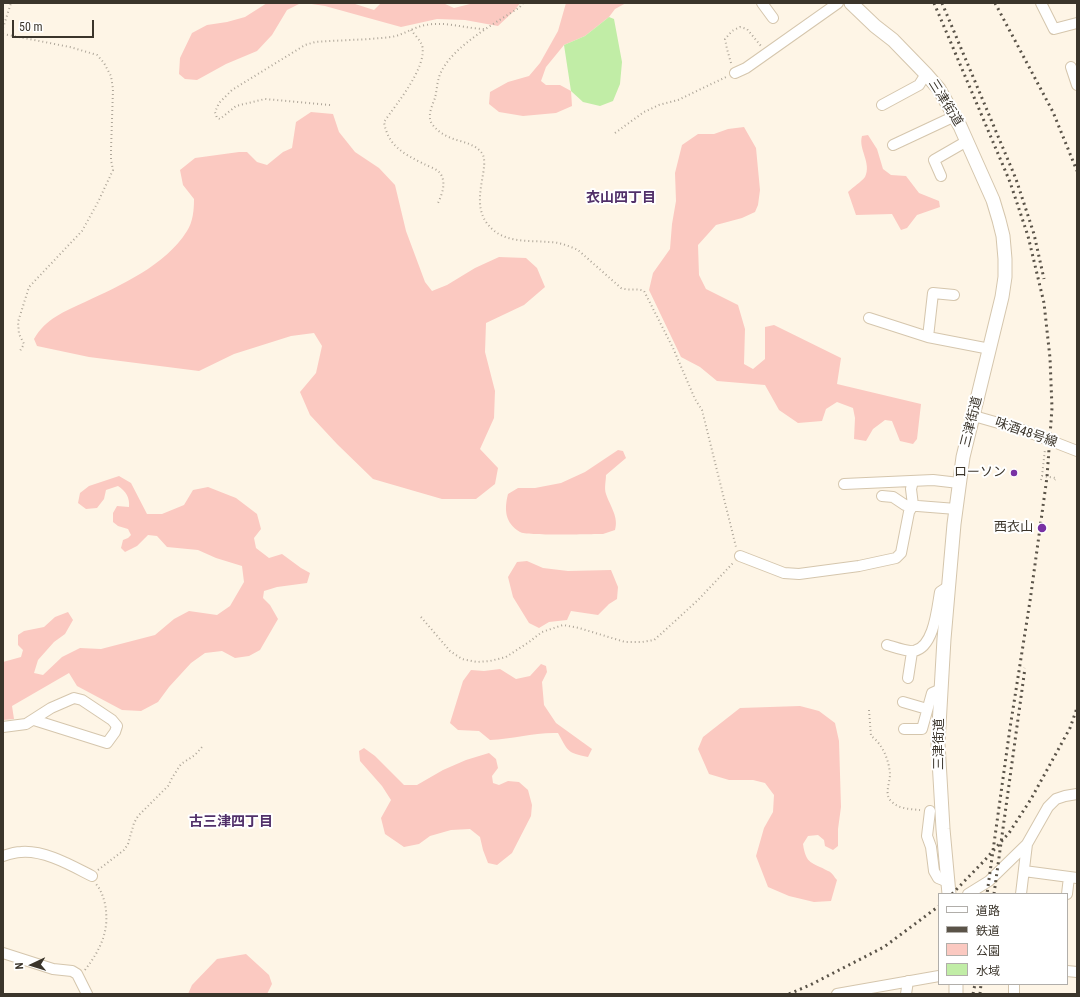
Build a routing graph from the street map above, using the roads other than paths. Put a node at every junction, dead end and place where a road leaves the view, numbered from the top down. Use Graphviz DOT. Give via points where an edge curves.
graph roads {
  1 [pos="838,3"];
  2 [pos="851,3"];
  3 [pos="1041,3"];
  4 [pos="766,4"];
  5 [pos="773,18"];
  6 [pos="1077,23"];
  7 [pos="735,73"];
  8 [pos="926,74"];
  9 [pos="882,105"];
  10 [pos="955,116"];
  11 [pos="967,141"];
  12 [pos="893,145"];
  13 [pos="941,176"];
  14 [pos="954,295"];
  15 [pos="869,318"];
  16 [pos="928,337"];
  17 [pos="990,349"];
  18 [pos="974,416"];
  19 [pos="1077,450"];
  20 [pos="913,481"];
  21 [pos="959,483"];
  22 [pos="844,484"];
  23 [pos="882,496"];
  24 [pos="912,505"];
  25 [pos="956,508"];
  26 [pos="740,556"];
  27 [pos="949,586"];
  28 [pos="887,645"];
  29 [pos="912,652"];
  30 [pos="908,678"];
  31 [pos="941,689"];
  32 [pos="903,702"];
  33 [pos="927,709"];
  34 [pos="34,720"];
  35 [pos="3,727"];
  36 [pos="904,728"];
  37 [pos="1077,794"];
  38 [pos="930,811"];
  39 [pos="1027,844"];
  40 [pos="3,856"];
  41 [pos="1024,871"];
  42 [pos="92,876"];
  43 [pos="1073,878"];
  44 [pos="948,888"];
  45 [pos="970,893"];
  46 [pos="1021,893"];
  47 [pos="1067,893"];
  48 [pos="3,953"];
  49 [pos="938,976"];
  50 [pos="908,981"];
  51 [pos="851,992"];
  52 [pos="87,994"];
  53 [pos="837,994"];
  54 [pos="906,994"];
  1 -- 7 [label="street" via="746,68"];
  2 -- 8 [label="street, 三津街道"];
  3 -- 6 [label="street" via="1054,29"];
  4 -- 5 [label="street"];
  8 -- 9 [label="street" via="919,85"];
  8 -- 10 [label="street, 三津街道" via="939,89"];
  10 -- 11 [label="street, 三津街道"];
  10 -- 12 [label="street"];
  11 -- 13 [label="street" via="934,160"];
  11 -- 17 [label="street, 三津街道" via="993,200 1003,236 1005,277"];
  14 -- 16 [label="street" via="933,293"];
  15 -- 16 [label="street"];
  16 -- 17 [label="street"];
  17 -- 18 [label="street, 三津街道"];
  18 -- 19 [label="street, 味酒48号線" via="1023,430"];
  18 -- 21 [label="street, 三津街道"];
  20 -- 21 [label="street"];
  20 -- 22 [label="street"];
  20 -- 24 [label="street"];
  21 -- 25 [label="street, 三津街道"];
  23 -- 24 [label="street" via="892,497 904,505"];
  24 -- 25 [label="street"];
  24 -- 26 [label="street" via="901,553 896,558 859,566 784,574"];
  25 -- 27 [label="street, 三津街道"];
  27 -- 29 [label="street" via="940,592 929,640 922,648"];
  27 -- 31 [label="street, 三津街道"];
  28 -- 29 [label="street"];
  29 -- 30 [label="street"];
  31 -- 33 [label="street" via="932,693"];
  31 -- 44 [label="street, 三津街道" via="938,743"];
  32 -- 33 [label="street"];
  33 -- 36 [label="street" via="922,729"];
  34 -- 34 [label="street" via="51,708 74,698 82,700 117,726 107,743"];
  34 -- 35 [label="street" via="26,724"];
  37 -- 39 [label="street" via="1056,799 1048,807"];
  38 -- 44 [label="street" via="927,836 934,871"];
  39 -- 41 [label="street"];
  39 -- 45 [label="street" via="989,881"];
  40 -- 42 [label="street" via="34,852 68,863"];
  41 -- 43 [label="street"];
  41 -- 46 [label="street"];
  43 -- 47 [label="street"];
  48 -- 52 [label="street" via="53,969 72,971 79,977"];
  49 -- 50 [label="street"];
  50 -- 51 [label="street"];
  50 -- 54 [label="street"];
  51 -- 53 [label="street"];
}
